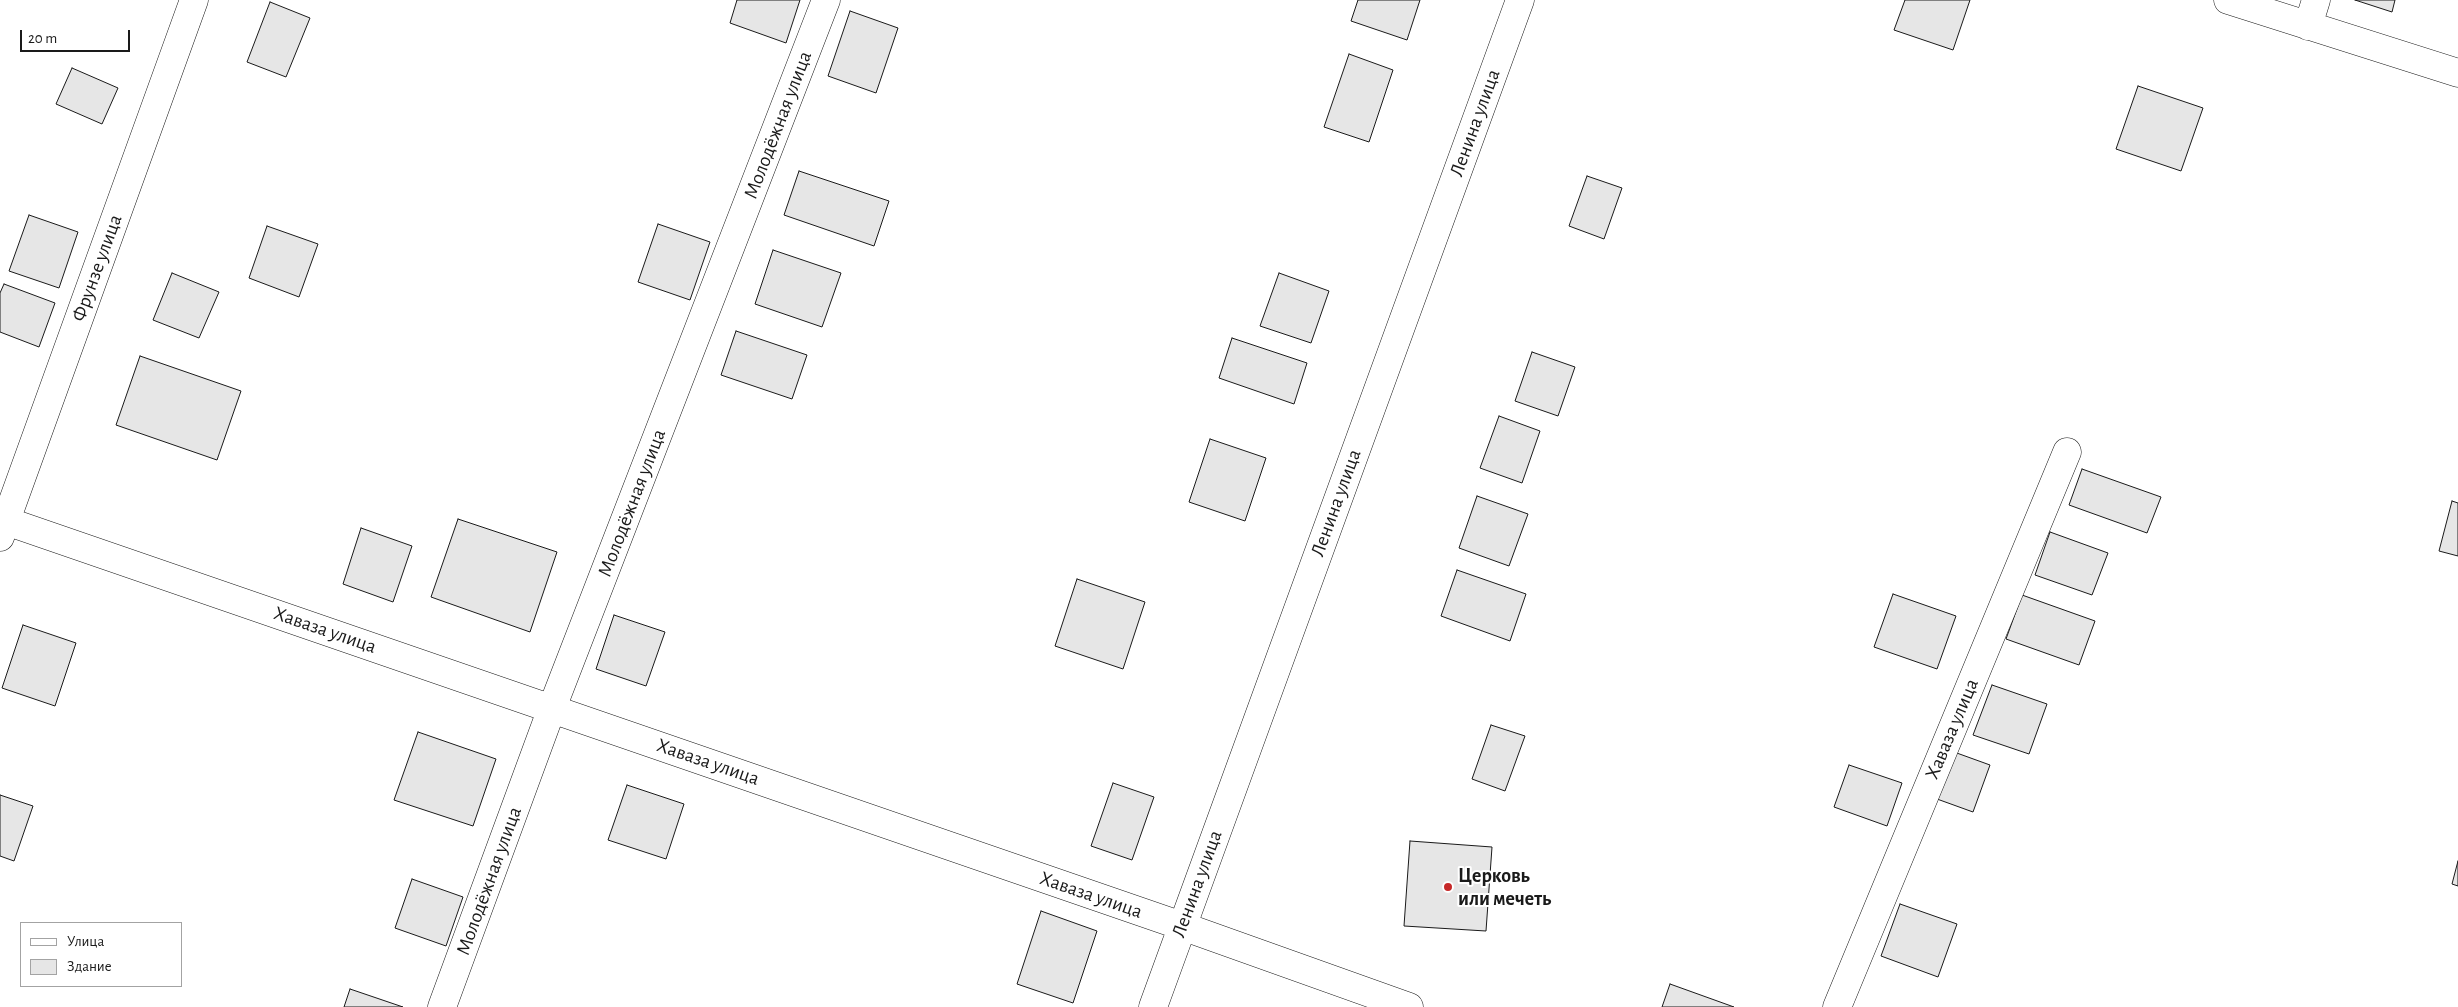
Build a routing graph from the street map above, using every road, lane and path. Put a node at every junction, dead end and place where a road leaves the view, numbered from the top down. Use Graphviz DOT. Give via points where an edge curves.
graph roads {
  1 [pos="194,0"];
  2 [pos="826,0"];
  3 [pos="1520,0"];
  4 [pos="2228,0"];
  5 [pos="2316,0"];
  6 [pos="2308,26"];
  7 [pos="2458,73"];
  8 [pos="2067,452"];
  9 [pos="3,529"];
  10 [pos="552,708"];
  11 [pos="1182,926"];
  12 [pos="442,1007"];
  13 [pos="1153,1007"];
  14 [pos="1409,1007"];
  15 [pos="1837,1007"];
  1 -- 9 [label="street, Фрунзе улица"];
  2 -- 10 [label="street, Молодёжная улица"];
  3 -- 11 [label="street, Ленина улица"];
  4 -- 6 [label="street"];
  5 -- 6 [label="street"];
  6 -- 7 [label="street"];
  8 -- 15 [label="street, Хаваза улица"];
  9 -- 10 [label="street, Хаваза улица"];
  10 -- 11 [label="street, Хаваза улица"];
  10 -- 12 [label="street, Молодёжная улица"];
  11 -- 13 [label="street, Ленина улица"];
  11 -- 14 [label="street, Хаваза улица"];
}
